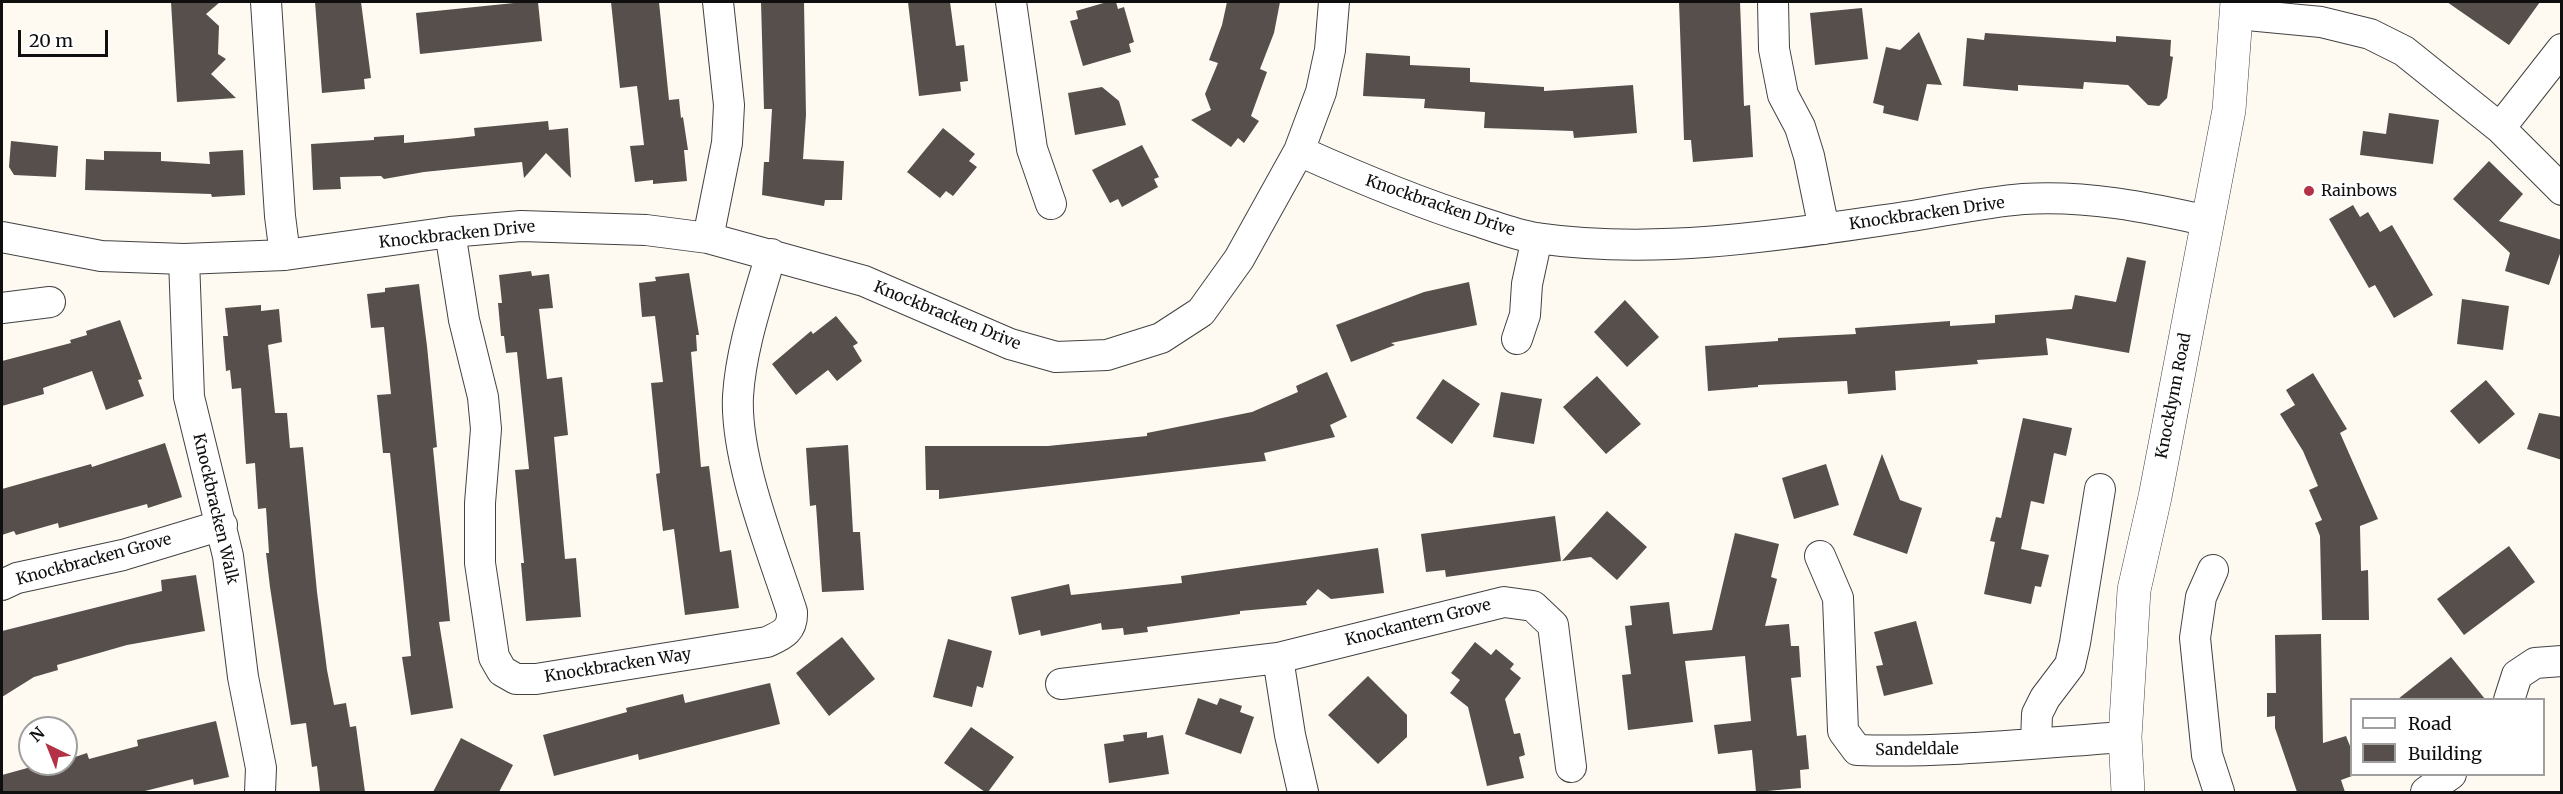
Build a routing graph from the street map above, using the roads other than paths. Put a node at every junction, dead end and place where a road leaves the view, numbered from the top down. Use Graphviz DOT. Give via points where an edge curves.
graph roads {
  1 [pos="266,2"];
  2 [pos="718,2"];
  3 [pos="1011,2"];
  4 [pos="1334,2"];
  5 [pos="1773,2"];
  6 [pos="2237,8"];
  7 [pos="2562,49"];
  8 [pos="2500,128"];
  9 [pos="1299,151"];
  10 [pos="2562,190"];
  11 [pos="1051,204"];
  12 [pos="2208,221"];
  13 [pos="1824,229"];
  14 [pos="450,232"];
  15 [pos="2,237"];
  16 [pos="708,238"];
  17 [pos="1537,238"];
  18 [pos="771,254"];
  19 [pos="285,255"];
  20 [pos="184,259"];
  21 [pos="50,302"];
  22 [pos="2,308"];
  23 [pos="1517,339"];
  24 [pos="2100,489"];
  25 [pos="222,525"];
  26 [pos="1820,556"];
  27 [pos="2213,570"];
  28 [pos="2,585"];
  29 [pos="1278,658"];
  30 [pos="2562,661"];
  31 [pos="1061,684"];
  32 [pos="2509,698"];
  33 [pos="2125,737"];
  34 [pos="2036,743"];
  35 [pos="1571,767"];
  36 [pos="2448,776"];
  37 [pos="260,792"];
  38 [pos="1303,792"];
  39 [pos="2128,792"];
  40 [pos="2219,792"];
  41 [pos="2426,792"];
  1 -- 19 [label="street"];
  2 -- 16 [label="street" via="729,105 728,134"];
  3 -- 11 [label="street" via="1032,150"];
  4 -- 9 [label="street" via="1321,92"];
  5 -- 13 [label="street" via="1774,49 1783,95 1800,127 1809,156"];
  6 -- 8 [label="street" via="2370,34 2404,51"];
  6 -- 12 [label="street, Knocklynn Road" via="2229,110"];
  7 -- 8 [label="street"];
  8 -- 10 [label="street"];
  9 -- 17 [label="street, Knockbracken Drive" via="1433,208"];
  9 -- 18 [label="street, Knockbracken Drive" via="1239,259 1201,312 1161,338 1107,355 1056,357 1010,344 864,281"];
  12 -- 13 [label="street, Knockbracken Drive" via="2093,200 2023,200"];
  12 -- 33 [label="street, Knocklynn Road" via="2134,591"];
  13 -- 17 [label="street, Knockbracken Drive" via="1668,245"];
  14 -- 16 [label="street, Knockbracken Drive" via="521,226 587,227"];
  14 -- 18 [label="street, Knockbracken Way" via="464,320 483,397 482,575 494,657 502,671 516,679 767,642 786,633 792,612 742,448 738,397 745,348"];
  14 -- 19 [label="street, Knockbracken Drive"];
  15 -- 20 [label="street, Knockbracken Drive" via="101,256"];
  16 -- 18 [label="street, Knockbracken Drive"];
  17 -- 23 [label="street, Knockbracken Drive" via="1525,315"];
  19 -- 20 [label="street, Knockbracken Drive"];
  20 -- 25 [label="street, Knockbracken Walk" via="189,397"];
  21 -- 22 [label="street"];
  24 -- 34 [label="street" via="2073,654 2070,665 2037,714"];
  25 -- 28 [label="street, Knockbracken Grove"];
  25 -- 37 [label="street, Knockbracken Walk" via="243,677 261,768"];
  26 -- 34 [label="street, Sandeldale" via="1838,597 1843,731 1857,750 1891,752"];
  27 -- 40 [label="street" via="2201,597 2195,638 2207,755"];
  29 -- 31 [label="street, Knockantern Grove"];
  29 -- 35 [label="street, Knockantern Grove" via="1504,602 1533,606 1553,625"];
  29 -- 38 [label="street"];
  30 -- 32 [label="street" via="2535,663 2517,675"];
  33 -- 34 [label="street, Sandeldale"];
  33 -- 39 [label="street, Knocklynn Road"];
  36 -- 41 [label="street"];
}
